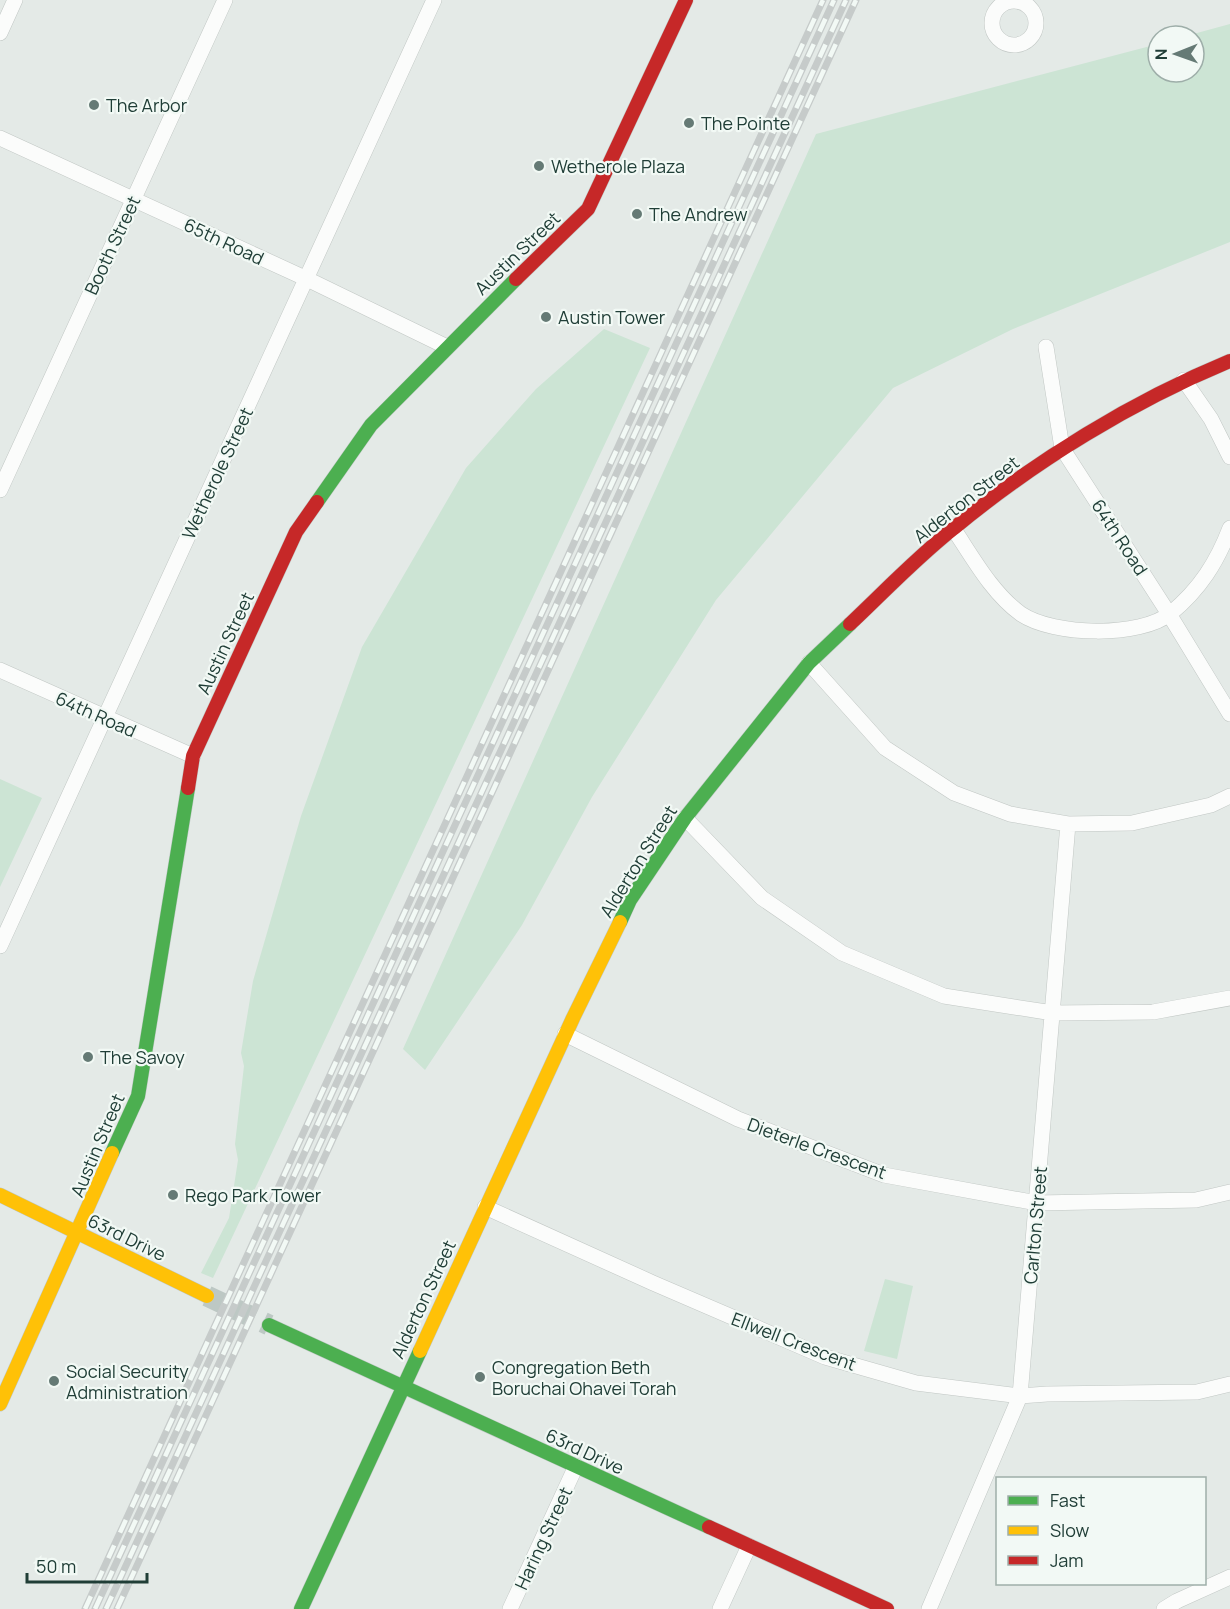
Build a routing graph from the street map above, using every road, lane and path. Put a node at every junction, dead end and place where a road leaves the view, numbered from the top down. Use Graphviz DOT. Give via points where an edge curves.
graph roads {
  1 [pos="15,0"];
  2 [pos="225,0"];
  3 [pos="434,0"];
  4 [pos="686,0"];
  5 [pos="0,33"];
  6 [pos="0,138"];
  7 [pos="133,199"];
  8 [pos="307,279"];
  9 [pos="447,347"];
  10 [pos="1046,347"];
  11 [pos="1230,361"];
  12 [pos="1184,381"];
  13 [pos="1062,448"];
  14 [pos="1230,457"];
  15 [pos="0,490"];
  16 [pos="953,528"];
  17 [pos="1230,528"];
  18 [pos="1169,614"];
  19 [pos="809,663"];
  20 [pos="0,670"];
  21 [pos="1230,714"];
  22 [pos="105,718"];
  23 [pos="193,756"];
  24 [pos="1230,796"];
  25 [pos="685,818"];
  26 [pos="1068,824"];
  27 [pos="0,946"];
  28 [pos="1230,998"];
  29 [pos="1053,1013"];
  30 [pos="565,1034"];
  31 [pos="1230,1192"];
  32 [pos="0,1195"];
  33 [pos="1037,1203"];
  34 [pos="485,1207"];
  35 [pos="78,1233"];
  36 [pos="207,1296"];
  37 [pos="269,1325"];
  38 [pos="1230,1384"];
  39 [pos="403,1387"];
  40 [pos="1020,1396"];
  41 [pos="0,1404"];
  42 [pos="576,1466"];
  43 [pos="749,1546"];
  44 [pos="1230,1577"];
  45 [pos="301,1609"];
  46 [pos="510,1609"];
  47 [pos="720,1609"];
  48 [pos="887,1609"];
  49 [pos="929,1609"];
  50 [pos="1164,1609"];
  1 -- 5 [label="street"];
  2 -- 7 [label="street, Booth Street"];
  3 -- 8 [label="street, Wetherole Street"];
  4 -- 9 [label="street, Austin Street" via="588,209"];
  6 -- 7 [label="street, 65th Road"];
  7 -- 8 [label="street, 65th Road"];
  7 -- 15 [label="street, Booth Street"];
  8 -- 9 [label="street, 65th Road"];
  8 -- 22 [label="street, Wetherole Street"];
  9 -- 23 [label="street, Austin Street" via="371,424 296,532"];
  10 -- 13 [label="street, 64th Road"];
  11 -- 12 [label="street, Alderton Street"];
  12 -- 13 [label="street, Alderton Street"];
  12 -- 14 [label="street" via="1211,419"];
  13 -- 16 [label="street, Alderton Street"];
  13 -- 18 [label="street, 64th Road"];
  16 -- 18 [label="street" via="996,590 1022,615 1047,625 1104,632 1143,626"];
  16 -- 19 [label="street, Alderton Street"];
  17 -- 18 [label="street" via="1209,573"];
  18 -- 21 [label="street, 64th Road"];
  19 -- 25 [label="street, Alderton Street"];
  19 -- 26 [label="street" via="885,748 954,793 1010,814"];
  20 -- 22 [label="street, 64th Road"];
  22 -- 23 [label="street, 64th Road"];
  22 -- 27 [label="street, Wetherole Street"];
  23 -- 35 [label="street, Austin Street" via="138,1096"];
  24 -- 26 [label="street" via="1212,805 1132,823"];
  25 -- 29 [label="street" via="762,898 842,952 944,996"];
  25 -- 30 [label="street, Alderton Street" via="630,900"];
  26 -- 29 [label="street, Carlton Street"];
  28 -- 29 [label="street" via="1153,1012"];
  29 -- 33 [label="street, Carlton Street"];
  30 -- 33 [label="street, Dieterle Crescent" via="738,1119 885,1175"];
  30 -- 34 [label="street, Alderton Street"];
  31 -- 33 [label="street, Dieterle Crescent" via="1196,1200"];
  32 -- 35 [label="street, 63rd Drive"];
  33 -- 40 [label="street, Carlton Street"];
  34 -- 39 [label="street, Alderton Street"];
  34 -- 40 [label="street, Ellwell Crescent" via="825,1357 916,1383"];
  35 -- 36 [label="street, 63rd Drive"];
  35 -- 41 [label="street, Austin Street"];
  37 -- 39 [label="street, 63rd Drive"];
  38 -- 40 [label="street, Ellwell Crescent" via="1197,1392"];
  39 -- 42 [label="street, 63rd Drive"];
  39 -- 45 [label="street, Alderton Street"];
  40 -- 49 [label="street, Carlton Street"];
  42 -- 43 [label="street, 63rd Drive"];
  42 -- 46 [label="street, Haring Street"];
  43 -- 47 [label="street"];
  43 -- 48 [label="street, 63rd Drive"];
  44 -- 50 [label="street"];
}
